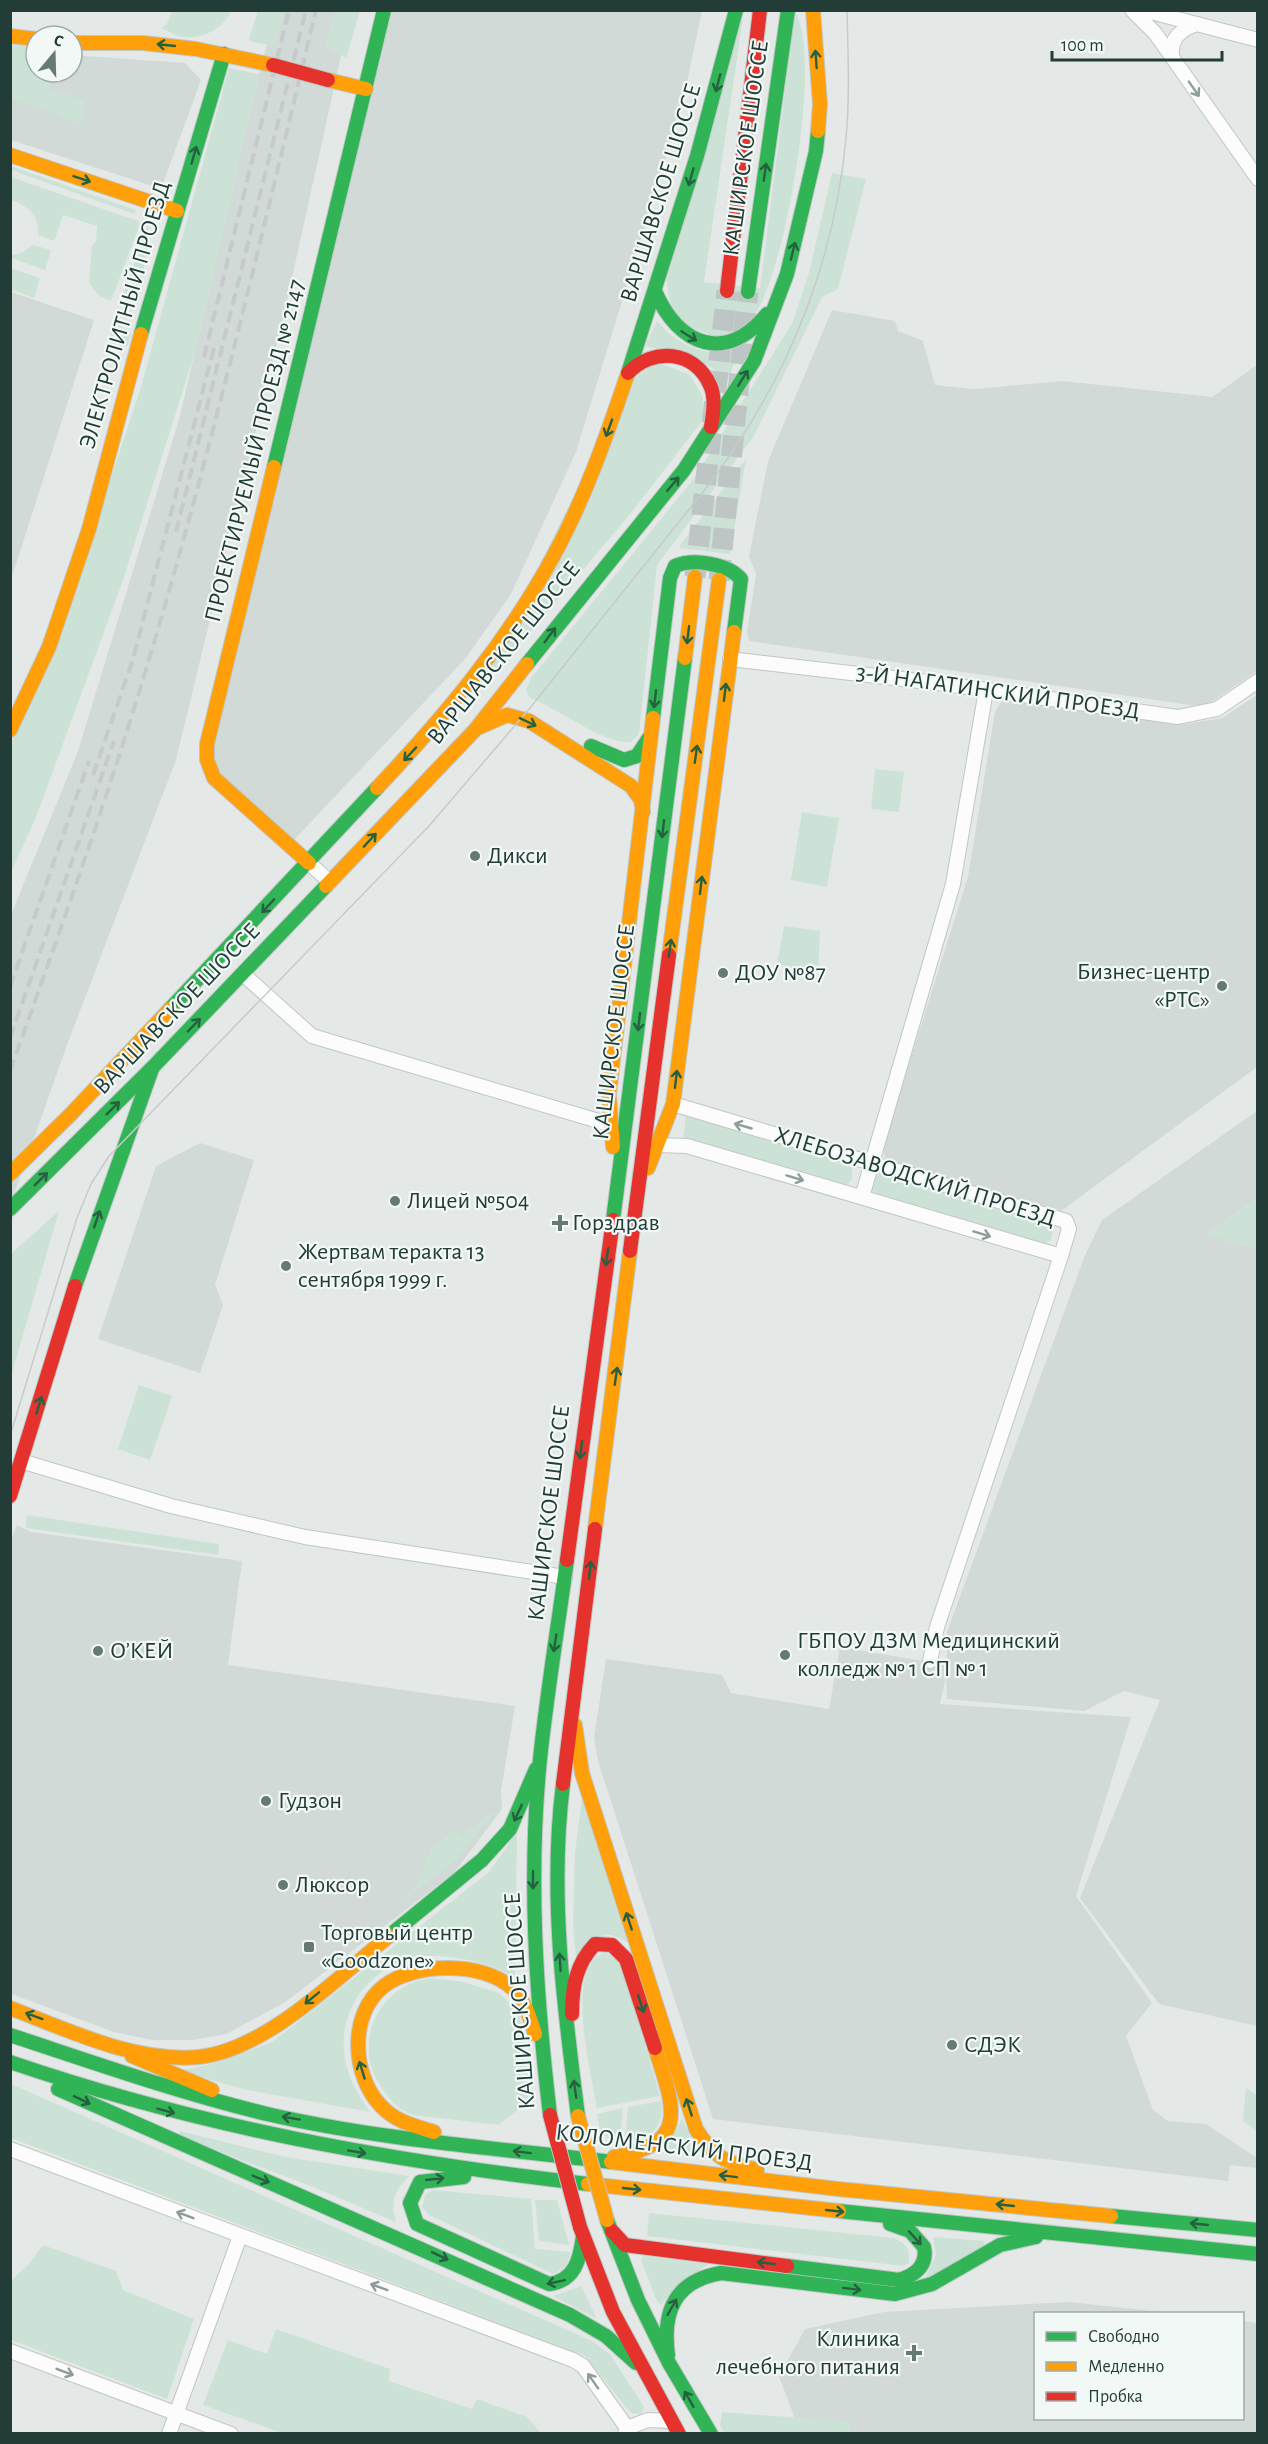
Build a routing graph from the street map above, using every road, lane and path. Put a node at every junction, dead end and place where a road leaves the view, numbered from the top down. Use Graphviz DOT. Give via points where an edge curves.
graph roads {
  1 [pos="384,10"];
  2 [pos="736,10"];
  3 [pos="760,10"];
  4 [pos="788,10"];
  5 [pos="813,10"];
  6 [pos="1132,10"];
  7 [pos="1143,10"];
  8 [pos="1197,24"];
  9 [pos="1257,40"];
  10 [pos="84,43"];
  11 [pos="224,54"];
  12 [pos="1172,57"];
  13 [pos="366,89"];
  14 [pos="10,154"];
  15 [pos="1257,179"];
  16 [pos="177,211"];
  17 [pos="655,291"];
  18 [pos="727,291"];
  19 [pos="748,292"];
  20 [pos="775,307"];
  21 [pos="628,373"];
  22 [pos="711,427"];
  23 [pos="695,577"];
  24 [pos="719,580"];
  25 [pos="730,659"];
  26 [pos="526,667"];
  27 [pos="1257,681"];
  28 [pos="986,690"];
  29 [pos="10,730"];
  30 [pos="475,730"];
  31 [pos="651,732"];
  32 [pos="643,818"];
  33 [pos="309,863"];
  34 [pos="330,882"];
  35 [pos="243,974"];
  36 [pos="153,1067"];
  37 [pos="673,1104"];
  38 [pos="612,1125"];
  39 [pos="658,1145"];
  40 [pos="870,1163"];
  41 [pos="10,1174"];
  42 [pos="637,1193"];
  43 [pos="862,1197"];
  44 [pos="615,1199"];
  45 [pos="10,1209"];
  46 [pos="1061,1256"];
  47 [pos="21,1461"];
  48 [pos="10,1496"];
  49 [pos="565,1577"];
  50 [pos="930,1661"];
  51 [pos="572,1711"];
  52 [pos="540,1759"];
  53 [pos="10,2008"];
  54 [pos="58,2025"];
  55 [pos="10,2035"];
  56 [pos="543,2061"];
  57 [pos="571,2062"];
  58 [pos="10,2064"];
  59 [pos="269,2114"];
  60 [pos="494,2148"];
  61 [pos="10,2149"];
  62 [pos="592,2160"];
  63 [pos="511,2176"];
  64 [pos="838,2189"];
  65 [pos="863,2214"];
  66 [pos="608,2224"];
  67 [pos="1257,2230"];
  68 [pos="582,2232"];
  69 [pos="240,2236"];
  70 [pos="1099,2238"];
  71 [pos="1257,2254"];
  72 [pos="10,2351"];
  73 [pos="669,2363"];
  74 [pos="644,2373"];
  75 [pos="176,2414"];
  76 [pos="671,2421"];
  77 [pos="626,2431"];
  78 [pos="169,2433"];
  79 [pos="231,2433"];
  80 [pos="679,2433"];
  81 [pos="711,2433"];
  1 -- 13 [label="main road, ПРОЕКТИРУЕМЫЙ ПРОЕЗД № 2147"];
  2 -- 17 [label="main road, ВАРШАВСКОЕ ШОССЕ, one-way" via="708,121"];
  3 -- 18 [label="main road, КАШИРСКОЕ ШОССЕ"];
  19 -- 4 [label="main road, КАШИРСКОЕ ШОССЕ, one-way"];
  20 -- 5 [label="main road, ВАРШАВСКОЕ ШОССЕ, one-way" via="816,151 820,104"];
  6 -- 12 [label="street"];
  7 -- 8 [label="street"];
  8 -- 9 [label="street"];
  8 -- 12 [label="street" via="1176,36"];
  11 -- 10 [label="main road, one-way" via="143,43"];
  11 -- 13 [label="main road, bridge"];
  16 -- 11 [label="main road, ЭЛЕКТРОЛИТНЫЙ ПРОЕЗД, one-way"];
  12 -- 15 [label="street, one-way"];
  13 -- 33 [label="main road, ПРОЕКТИРУЕМЫЙ ПРОЕЗД № 2147" via="207,744 207,760 214,778"];
  14 -- 16 [label="main road, one-way"];
  16 -- 29 [label="main road, ЭЛЕКТРОЛИТНЫЙ ПРОЕЗД" via="89,529 49,647"];
  17 -- 20 [label="main road, one-way" via="662,309 680,331 699,343 725,344 748,334"];
  17 -- 21 [label="main road, ВАРШАВСКОЕ ШОССЕ"];
  22 -- 20 [label="main road, ВАРШАВСКОЕ ШОССЕ, one-way" via="754,361"];
  21 -- 22 [label="main road" via="642,360 654,357 686,360 710,385"];
  21 -- 33 [label="main road, ВАРШАВСКОЕ ШОССЕ, one-way" via="596,464 565,535 526,602 453,706"];
  26 -- 22 [label="main road, ВАРШАВСКОЕ ШОССЕ, one-way" via="684,470"];
  23 -- 44 [label="main road, КАШИРСКОЕ ШОССЕ, one-way"];
  42 -- 24 [label="main road, КАШИРСКОЕ ШОССЕ, one-way"];
  25 -- 28 [label="street, 3-Й НАГАТИНСКИЙ ПРОЕЗД"];
  25 -- 31 [label="main road, one-way" via="741,579 725,567 684,562 675,566 670,578"];
  37 -- 25 [label="main road, one-way"];
  26 -- 30 [label="main road, ВАРШАВСКОЕ ШОССЕ"];
  26 -- 31 [label="main road" via="518,686 522,700 619,761 642,754"];
  27 -- 28 [label="street, 3-Й НАГАТИНСКИЙ ПРОЕЗД" via="1217,709 1178,717"];
  28 -- 40 [label="street" via="953,884"];
  30 -- 32 [label="main road, one-way" via="507,715 529,721 631,786 641,800"];
  34 -- 30 [label="main road, ВАРШАВСКОЕ ШОССЕ, one-way"];
  31 -- 32 [label="main road"];
  32 -- 38 [label="main road" via="609,1094"];
  33 -- 34 [label="street"];
  33 -- 41 [label="main road, ВАРШАВСКОЕ ШОССЕ, one-way"];
  34 -- 35 [label="main road, ВАРШАВСКОЕ ШОССЕ"];
  36 -- 35 [label="main road, ВАРШАВСКОЕ ШОССЕ, one-way"];
  35 -- 38 [label="street" via="312,1035"];
  45 -- 36 [label="main road, ВАРШАВСКОЕ ШОССЕ, one-way"];
  47 -- 36 [label="main road, one-way" via="89,1242"];
  37 -- 39 [label="main road"];
  40 -- 37 [label="street, ХЛЕБОЗАВОДСКИЙ ПРОЕЗД, one-way"];
  38 -- 44 [label="main road"];
  39 -- 42 [label="main road"];
  39 -- 43 [label="street, ХЛЕБОЗАВОДСКИЙ ПРОЕЗД, one-way" via="687,1146"];
  40 -- 43 [label="street"];
  40 -- 46 [label="street, ХЛЕБОЗАВОДСКИЙ ПРОЕЗД" via="1058,1217 1066,1221 1069,1229"];
  51 -- 42 [label="main road, КАШИРСКОЕ ШОССЕ, one-way"];
  43 -- 46 [label="street, ХЛЕБОЗАВОДСКИЙ ПРОЕЗД, one-way"];
  44 -- 49 [label="main road, КАШИРСКОЕ ШОССЕ, one-way"];
  46 -- 50 [label="street" via="937,1627"];
  47 -- 48 [label="main road"];
  47 -- 49 [label="street" via="171,1506 305,1537"];
  49 -- 52 [label="main road, КАШИРСКОЕ ШОССЕ, one-way"];
  57 -- 51 [label="main road, КАШИРСКОЕ ШОССЕ, one-way" via="557,1914 561,1802"];
  64 -- 51 [label="main road, one-way" via="725,2162 708,2150 696,2129 582,1773"];
  52 -- 54 [label="main road, one-way" via="510,1829 482,1860 282,2022 248,2043 198,2057 171,2056 111,2043"];
  52 -- 56 [label="main road, КАШИРСКОЕ ШОССЕ, one-way" via="533,1838 534,1949"];
  54 -- 53 [label="main road, one-way"];
  54 -- 59 [label="main road"];
  55 -- 59 [label="main road, КОЛОМЕНСКИЙ ПРОЕЗД" via="179,2091"];
  60 -- 56 [label="main road, one-way" via="414,2126 382,2107 360,2069 357,2048 362,2018 372,1999 401,1975 431,1967 502,1979 521,1998 529,2013"];
  56 -- 68 [label="main road, КАШИРСКОЕ ШОССЕ, bridge" via="550,2115"];
  57 -- 62 [label="main road, one-way" via="572,1992 578,1968 595,1944 612,1945 626,1959 673,2104 673,2116 657,2144 638,2153"];
  66 -- 57 [label="main road, КАШИРСКОЕ ШОССЕ, one-way, bridge" via="578,2116"];
  58 -- 63 [label="main road, КОЛОМЕНСКИЙ ПРОЕЗД, one-way" via="123,2100 214,2123 310,2144"];
  58 -- 74 [label="main road, one-way" via="171,2143 410,2241 590,2327 621,2348"];
  60 -- 59 [label="main road, КОЛОМЕНСКИЙ ПРОЕЗД, one-way" via="373,2133"];
  62 -- 60 [label="main road, КОЛОМЕНСКИЙ ПРОЕЗД, one-way"];
  69 -- 61 [label="street, one-way"];
  64 -- 62 [label="main road, КОЛОМЕНСКИЙ ПРОЕЗД, one-way"];
  63 -- 65 [label="main road, КОЛОМЕНСКИЙ ПРОЕЗД, one-way"];
  68 -- 63 [label="main road, one-way" via="577,2267 566,2280 549,2284 417,2224 410,2212 408,2203 420,2182"];
  67 -- 64 [label="main road, КОЛОМЕНСКИЙ ПРОЕЗД, one-way"];
  65 -- 66 [label="main road, one-way" via="911,2231 919,2239 925,2251 918,2274 899,2280 636,2247 625,2245"];
  65 -- 70 [label="main road, КОЛОМЕНСКИЙ ПРОЕЗД"];
  66 -- 73 [label="main road, КАШИРСКОЕ ШОССЕ" via="638,2300"];
  68 -- 74 [label="main road, КАШИРСКОЕ ШОССЕ" via="613,2312"];
  69 -- 75 [label="street"];
  77 -- 69 [label="street, one-way" via="583,2366 573,2360"];
  70 -- 71 [label="main road, КОЛОМЕНСКИЙ ПРОЕЗД"];
  73 -- 70 [label="main road, one-way" via="665,2340 667,2316 680,2294 704,2276 721,2272 912,2293 1015,2241 1030,2237"];
  72 -- 75 [label="street, one-way"];
  81 -- 73 [label="main road, КАШИРСКОЕ ШОССЕ, one-way"];
  74 -- 76 [label="main road, КАШИРСКОЕ ШОССЕ"];
  75 -- 78 [label="street"];
  75 -- 79 [label="street"];
  76 -- 77 [label="street" via="648,2420"];
  76 -- 80 [label="main road, КАШИРСКОЕ ШОССЕ"];
}
